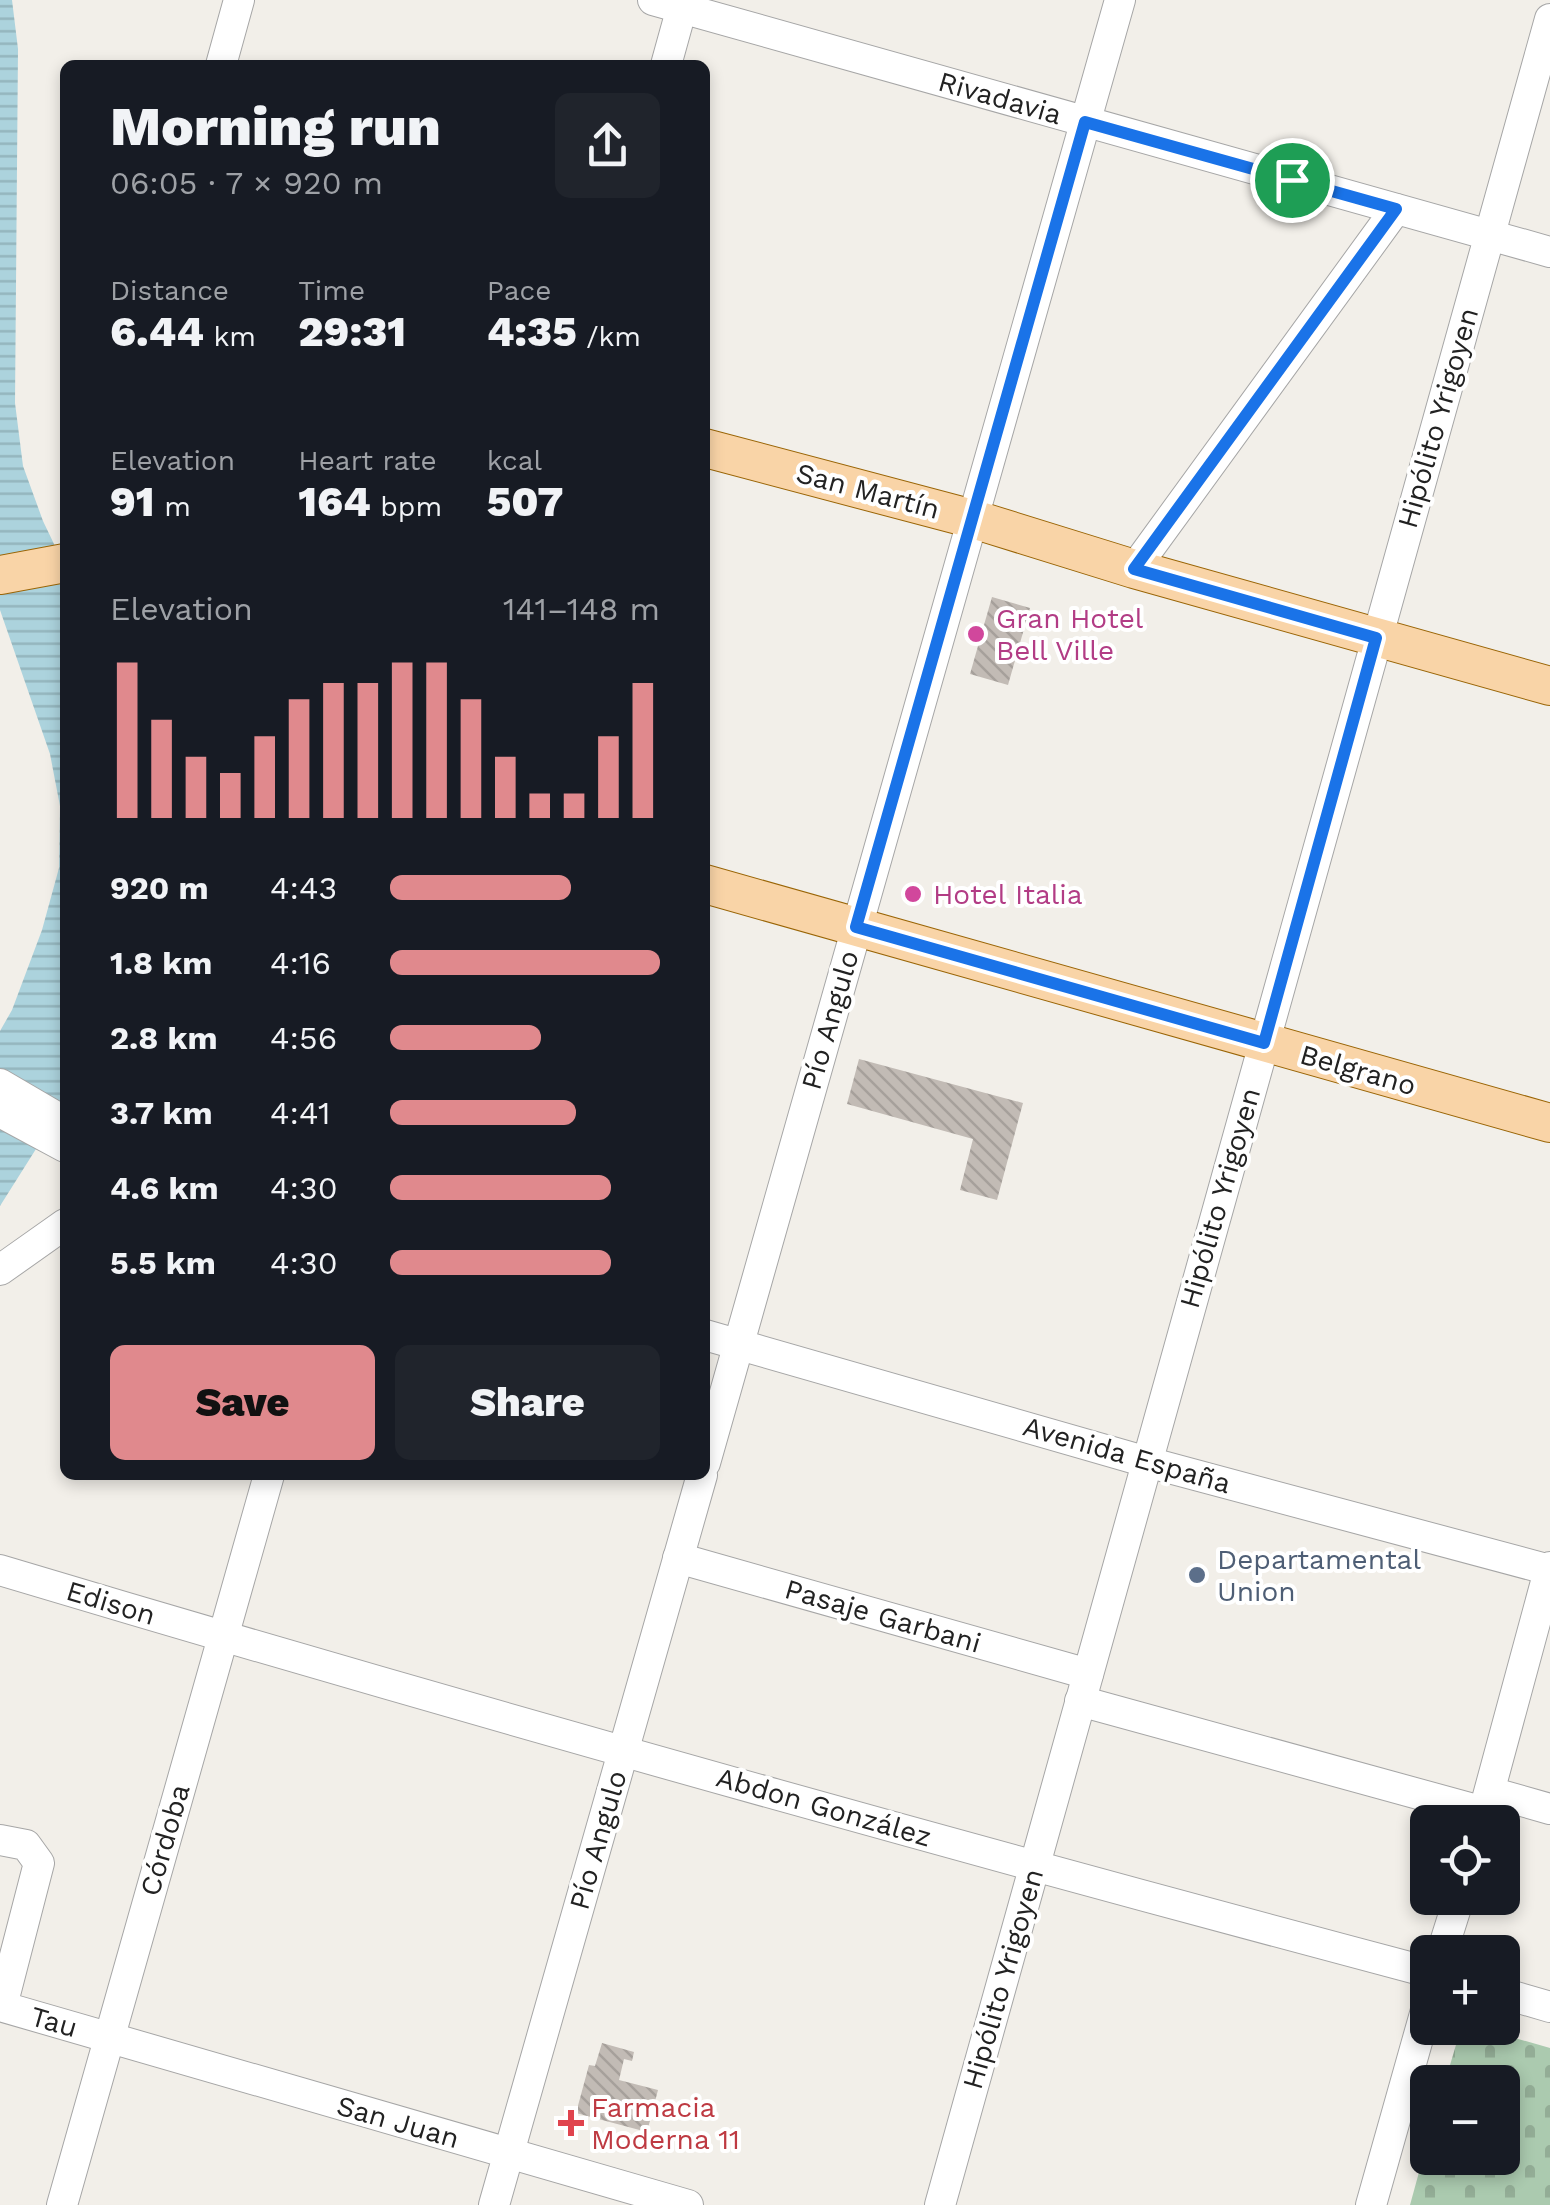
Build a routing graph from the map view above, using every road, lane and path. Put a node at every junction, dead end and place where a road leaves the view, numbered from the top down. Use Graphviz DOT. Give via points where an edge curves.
graph roads {
  1 [pos="239,0"];
  2 [pos="1120,0"];
  3 [pos="673,3"];
  4 [pos="1550,19"];
  5 [pos="221,60"];
  6 [pos="667,60"];
  7 [pos="1085,122"];
  8 [pos="1396,209"];
  9 [pos="1490,235"];
  10 [pos="1550,252"];
  11 [pos="710,449"];
  12 [pos="972,519"];
  13 [pos="60,564"];
  14 [pos="1134,569"];
  15 [pos="0,575"];
  16 [pos="1376,638"];
  17 [pos="1550,686"];
  18 [pos="710,885"];
  19 [pos="856,927"];
  20 [pos="1264,1043"];
  21 [pos="0,1084"];
  22 [pos="0,1112"];
  23 [pos="60,1119"];
  24 [pos="1550,1123"];
  25 [pos="60,1144"];
  26 [pos="60,1228"];
  27 [pos="0,1270"];
  28 [pos="710,1317"];
  29 [pos="710,1335"];
  30 [pos="741,1335"];
  31 [pos="710,1445"];
  32 [pos="1150,1453"];
  33 [pos="253,1480"];
  34 [pos="267,1480"];
  35 [pos="701,1480"];
  36 [pos="1550,1549"];
  37 [pos="678,1558"];
  38 [pos="1550,1569"];
  39 [pos="0,1570"];
  40 [pos="215,1634"];
  41 [pos="1084,1687"];
  42 [pos="624,1750"];
  43 [pos="1472,1805"];
  44 [pos="1486,1805"];
  45 [pos="1520,1809"];
  46 [pos="1550,1809"];
  47 [pos="0,1840"];
  48 [pos="1034,1867"];
  49 [pos="1410,1967"];
  50 [pos="1520,1998"];
  51 [pos="1,2006"];
  52 [pos="1550,2007"];
  53 [pos="102,2036"];
  54 [pos="1416,2045"];
  55 [pos="509,2155"];
  56 [pos="50,2205"];
  57 [pos="62,2205"];
  58 [pos="494,2205"];
  59 [pos="688,2205"];
  60 [pos="940,2205"];
  61 [pos="1370,2205"];
  1 -- 5 [label="street"];
  2 -- 7 [label="street, Pío Angulo"];
  3 -- 6 [label="street"];
  3 -- 7 [label="street, Rivadavia"];
  4 -- 9 [label="street, Hipólito Yrigoyen"];
  7 -- 8 [label="street, Rivadavia"];
  7 -- 12 [label="street, Pío Angulo"];
  8 -- 9 [label="street, Rivadavia"];
  8 -- 14 [label="street"];
  9 -- 10 [label="street, Rivadavia"];
  9 -- 16 [label="street, Hipólito Yrigoyen"];
  11 -- 12 [label="main road, San Martín"];
  12 -- 14 [label="main road, San Martín"];
  12 -- 19 [label="street, Pío Angulo"];
  13 -- 15 [label="main road"];
  14 -- 16 [label="main road, San Martín"];
  16 -- 17 [label="main road, San Martín"];
  16 -- 20 [label="street, Hipólito Yrigoyen"];
  18 -- 19 [label="main road, Belgrano"];
  19 -- 20 [label="main road, Belgrano"];
  19 -- 30 [label="street, Pío Angulo"];
  20 -- 24 [label="main road, Belgrano"];
  20 -- 32 [label="street, Hipólito Yrigoyen"];
  21 -- 23 [label="street"];
  22 -- 25 [label="street"];
  26 -- 27 [label="street"];
  28 -- 30 [label="street, Avenida España"];
  29 -- 30 [label="street, Avenida España"];
  30 -- 31 [label="street, Pío Angulo"];
  30 -- 32 [label="street, Avenida España"];
  32 -- 36 [label="street, Avenida España"];
  32 -- 38 [label="street, Avenida España"];
  32 -- 41 [label="street, Hipólito Yrigoyen"];
  33 -- 40 [label="street, Córdoba"];
  34 -- 40 [label="street, Córdoba"];
  35 -- 37 [label="street, Pío Angulo"];
  37 -- 41 [label="street, Pasaje Garbani"];
  37 -- 42 [label="street, Pío Angulo"];
  38 -- 44 [label="street"];
  39 -- 40 [label="street, Edison"];
  40 -- 42 [label="street, Abdon González"];
  40 -- 53 [label="street, Córdoba"];
  41 -- 43 [label="street, Pasaje Garbani"];
  41 -- 48 [label="street, Hipólito Yrigoyen"];
  42 -- 48 [label="street, Abdon González"];
  42 -- 55 [label="street, Pío Angulo"];
  45 -- 46 [label="street, Pasaje Garbani"];
  47 -- 51 [label="street" via="26,1846 39,1863"];
  48 -- 49 [label="street, Abdon González"];
  48 -- 60 [label="street, Hipólito Yrigoyen"];
  50 -- 52 [label="street"];
  51 -- 53 [label="street, Tau"];
  53 -- 55 [label="street, San Juan"];
  53 -- 56 [label="street, Córdoba"];
  53 -- 57 [label="street, Córdoba"];
  54 -- 61 [label="street"];
  55 -- 58 [label="street, Pío Angulo"];
  55 -- 59 [label="street, San Juan"];
}
